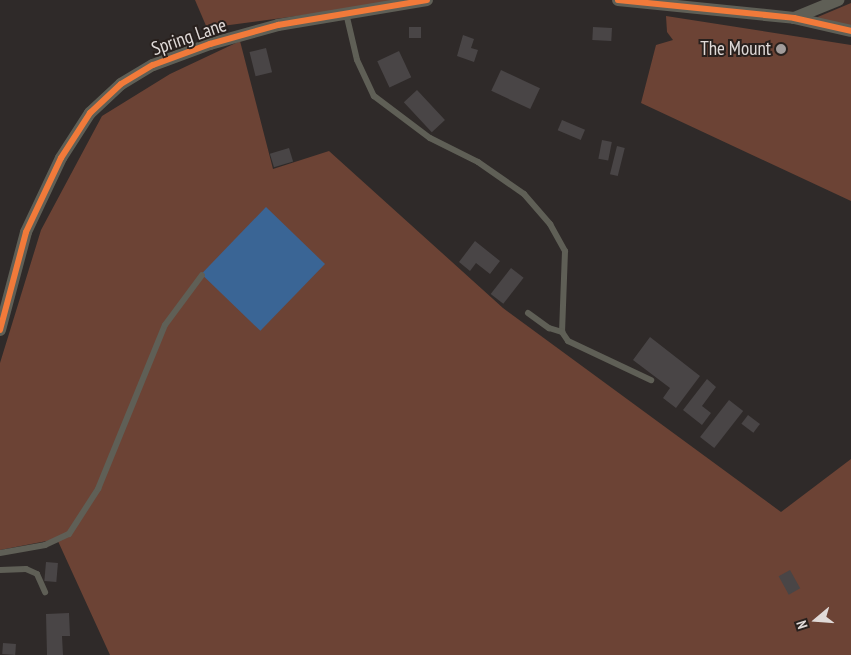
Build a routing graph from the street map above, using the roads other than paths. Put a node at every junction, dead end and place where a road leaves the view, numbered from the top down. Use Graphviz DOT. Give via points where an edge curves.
graph roads {
  1 [pos="428,0"];
  2 [pos="618,0"];
  3 [pos="838,0"];
  4 [pos="346,13"];
  5 [pos="794,18"];
  6 [pos="851,31"];
  7 [pos="202,275"];
  8 [pos="528,312"];
  9 [pos="0,330"];
  10 [pos="562,332"];
  11 [pos="651,380"];
  12 [pos="0,553"];
  13 [pos="0,570"];
  14 [pos="45,592"];
  1 -- 4 [label="street, Spring Lane"];
  2 -- 5 [label="street"];
  3 -- 5 [label="street"];
  4 -- 9 [label="street, Spring Lane" via="278,25 210,44 153,65 121,84 90,113 61,158 26,232"];
  4 -- 10 [label="lane" via="357,60 374,96 430,138 478,162 524,194 550,224 565,251"];
  5 -- 6 [label="street"];
  7 -- 12 [label="lane" via="165,325 98,489 69,534 45,545"];
  8 -- 10 [label="lane" via="549,328"];
  10 -- 11 [label="lane" via="568,341 591,354"];
  13 -- 14 [label="lane" via="26,569 37,574"];
}
